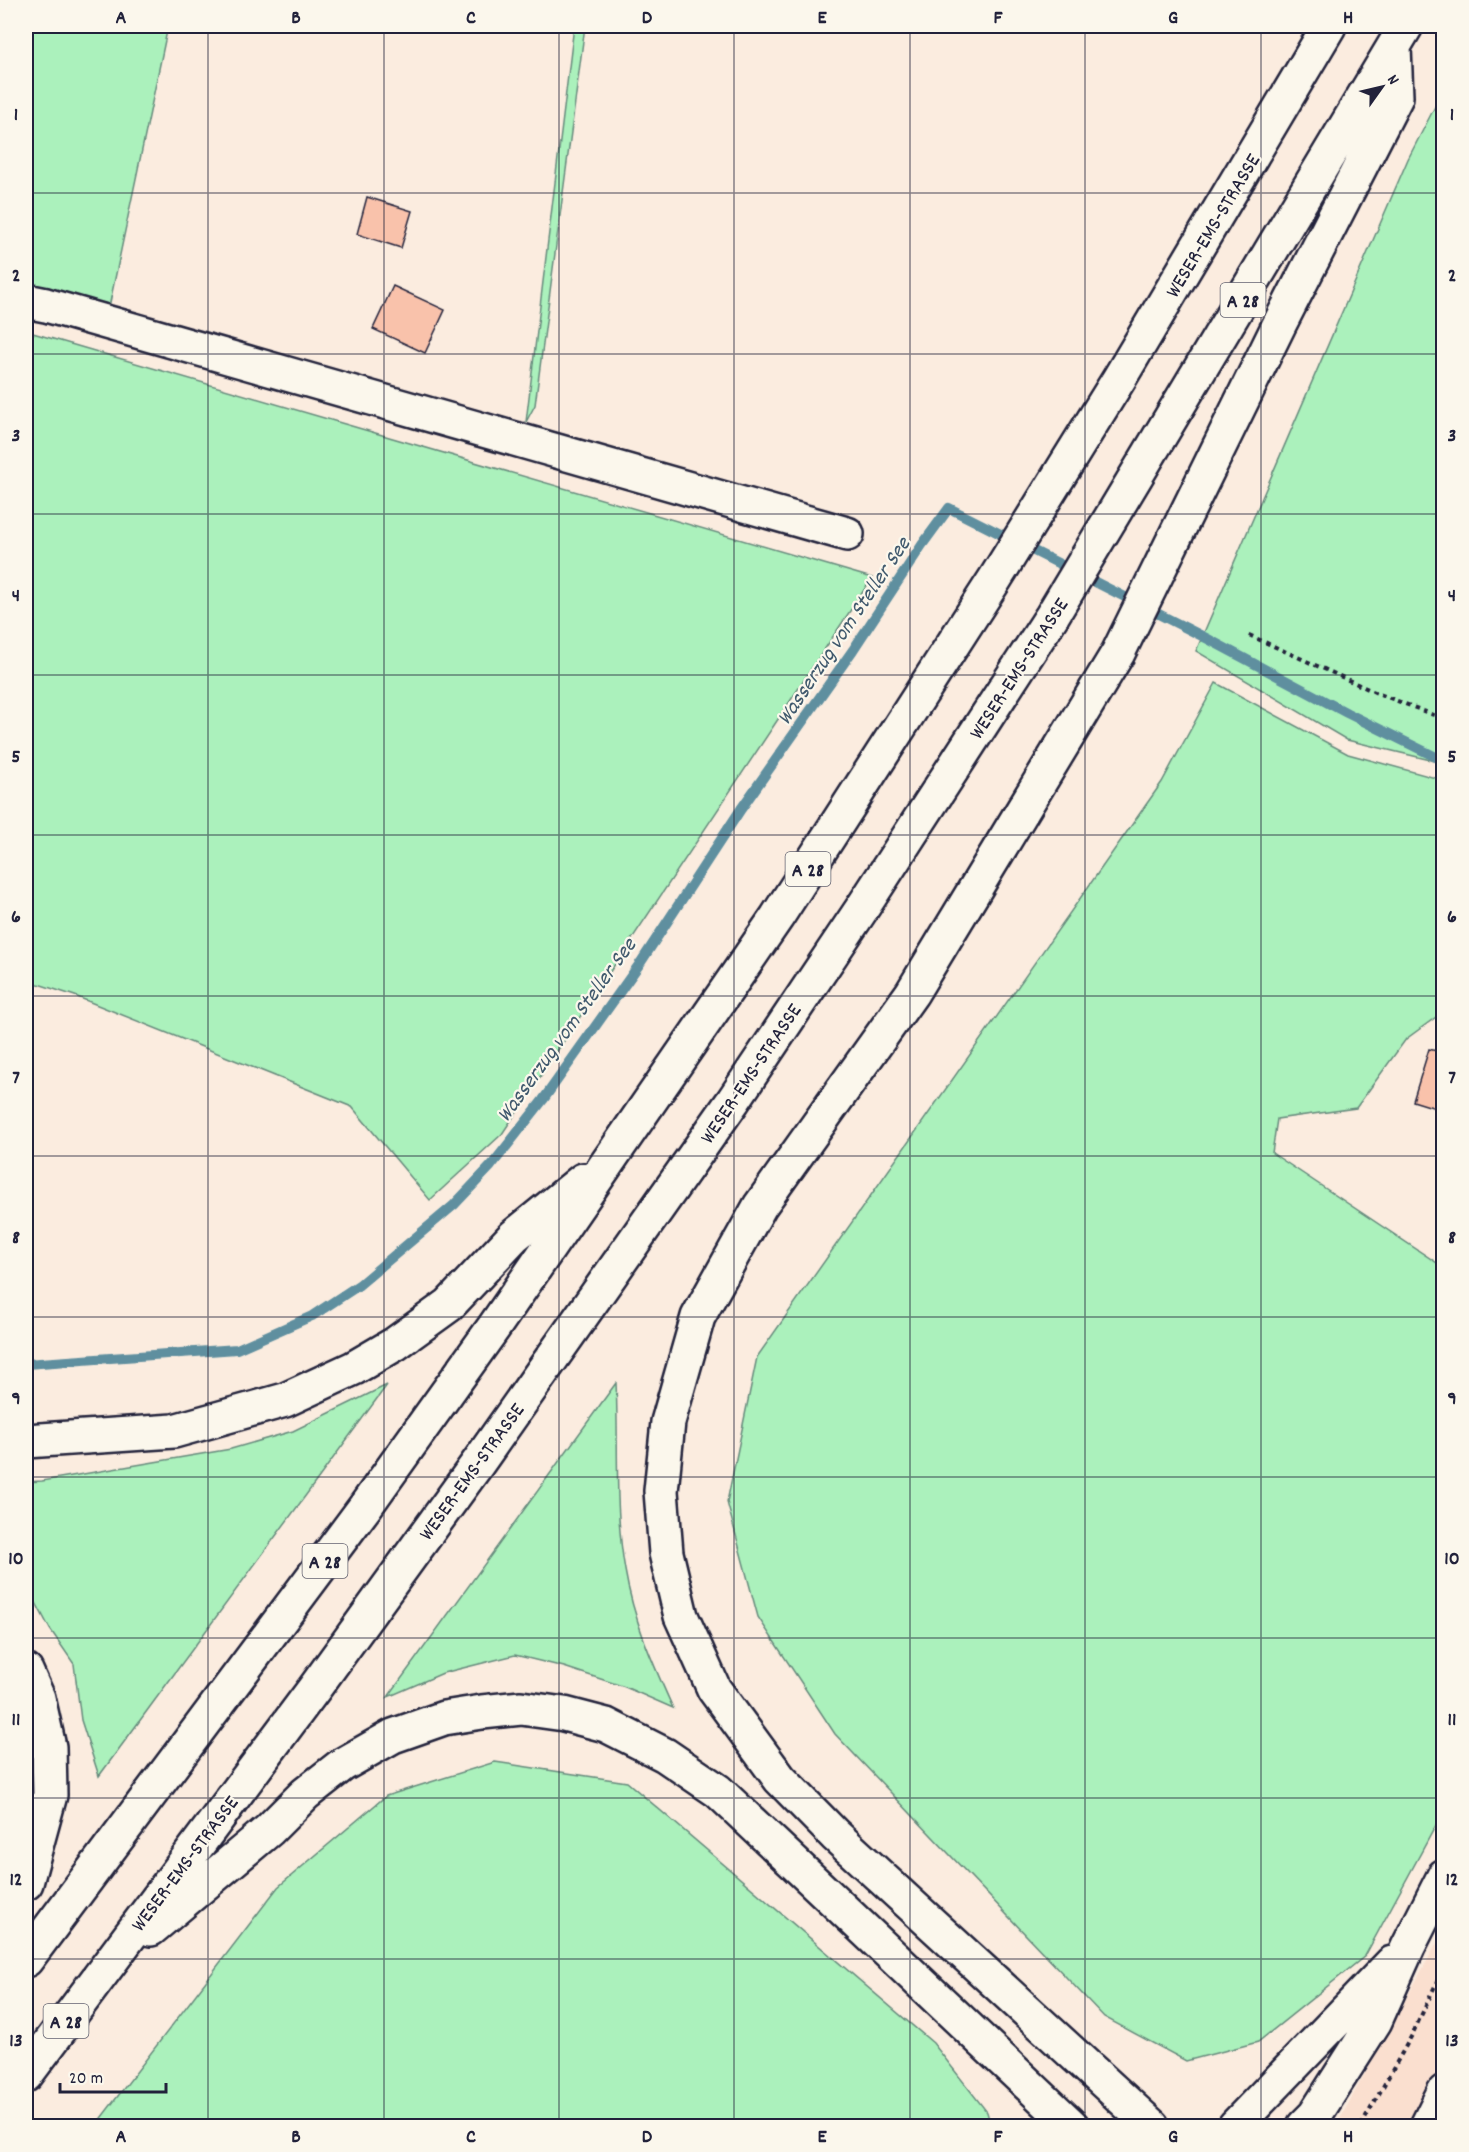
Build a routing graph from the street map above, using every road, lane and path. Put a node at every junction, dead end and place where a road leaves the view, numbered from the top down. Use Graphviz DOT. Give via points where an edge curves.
graph roads {
  1 [pos="1329,26"];
  2 [pos="1400,36"];
  3 [pos="26,301"];
  4 [pos="847,534"];
  5 [pos="1249,635"];
  6 [pos="1443,719"];
  7 [pos="614,1154"];
  8 [pos="26,1441"];
  9 [pos="26,1671"];
  10 [pos="1443,1880"];
  11 [pos="26,1883"];
  12 [pos="1408,1947"];
  13 [pos="26,1960"];
  14 [pos="106,1967"];
  15 [pos="1443,1967"];
  16 [pos="26,2075"];
  17 [pos="1025,2082"];
  18 [pos="1443,2092"];
  19 [pos="1044,2127"];
  20 [pos="1072,2127"];
  21 [pos="1152,2127"];
  22 [pos="1235,2127"];
  23 [pos="1304,2127"];
  24 [pos="1361,2127"];
  25 [pos="1427,2127"];
  1 -- 7 [label="main road, WESER-EMS-STRASSE / A 28" via="1172,292 995,579 777,917"];
  2 -- 14 [label="main road, WESER-EMS-STRASSE / A 28" via="1052,616 870,897 733,1101 478,1463"];
  2 -- 21 [label="main road" via="1396,97 1118,653 912,993 760,1206 698,1317 668,1422 662,1491 666,1553 681,1616 714,1689 780,1779 835,1835"];
  3 -- 4 [label="main road"];
  5 -- 6 [label="path"];
  7 -- 8 [label="main road" via="514,1236 449,1305 354,1368 285,1400 174,1431"];
  7 -- 13 [label="main road, WESER-EMS-STRASSE / A 28" via="365,1507"];
  9 -- 11 [label="main road" via="38,1698 49,1747 50,1795"];
  10 -- 12 [label="main road"];
  12 -- 22 [label="main road"];
  12 -- 23 [label="main road" via="1375,2021"];
  14 -- 16 [label="main road, WESER-EMS-STRASSE / A 28"];
  14 -- 17 [label="main road" via="342,1765 393,1736 444,1718 521,1708 606,1725 665,1755 718,1791"];
  15 -- 24 [label="path" via="1412,2035"];
  17 -- 19 [label="main road" via="1030,2110"];
  17 -- 20 [label="main road"];
  18 -- 25 [label="main road"];
}
